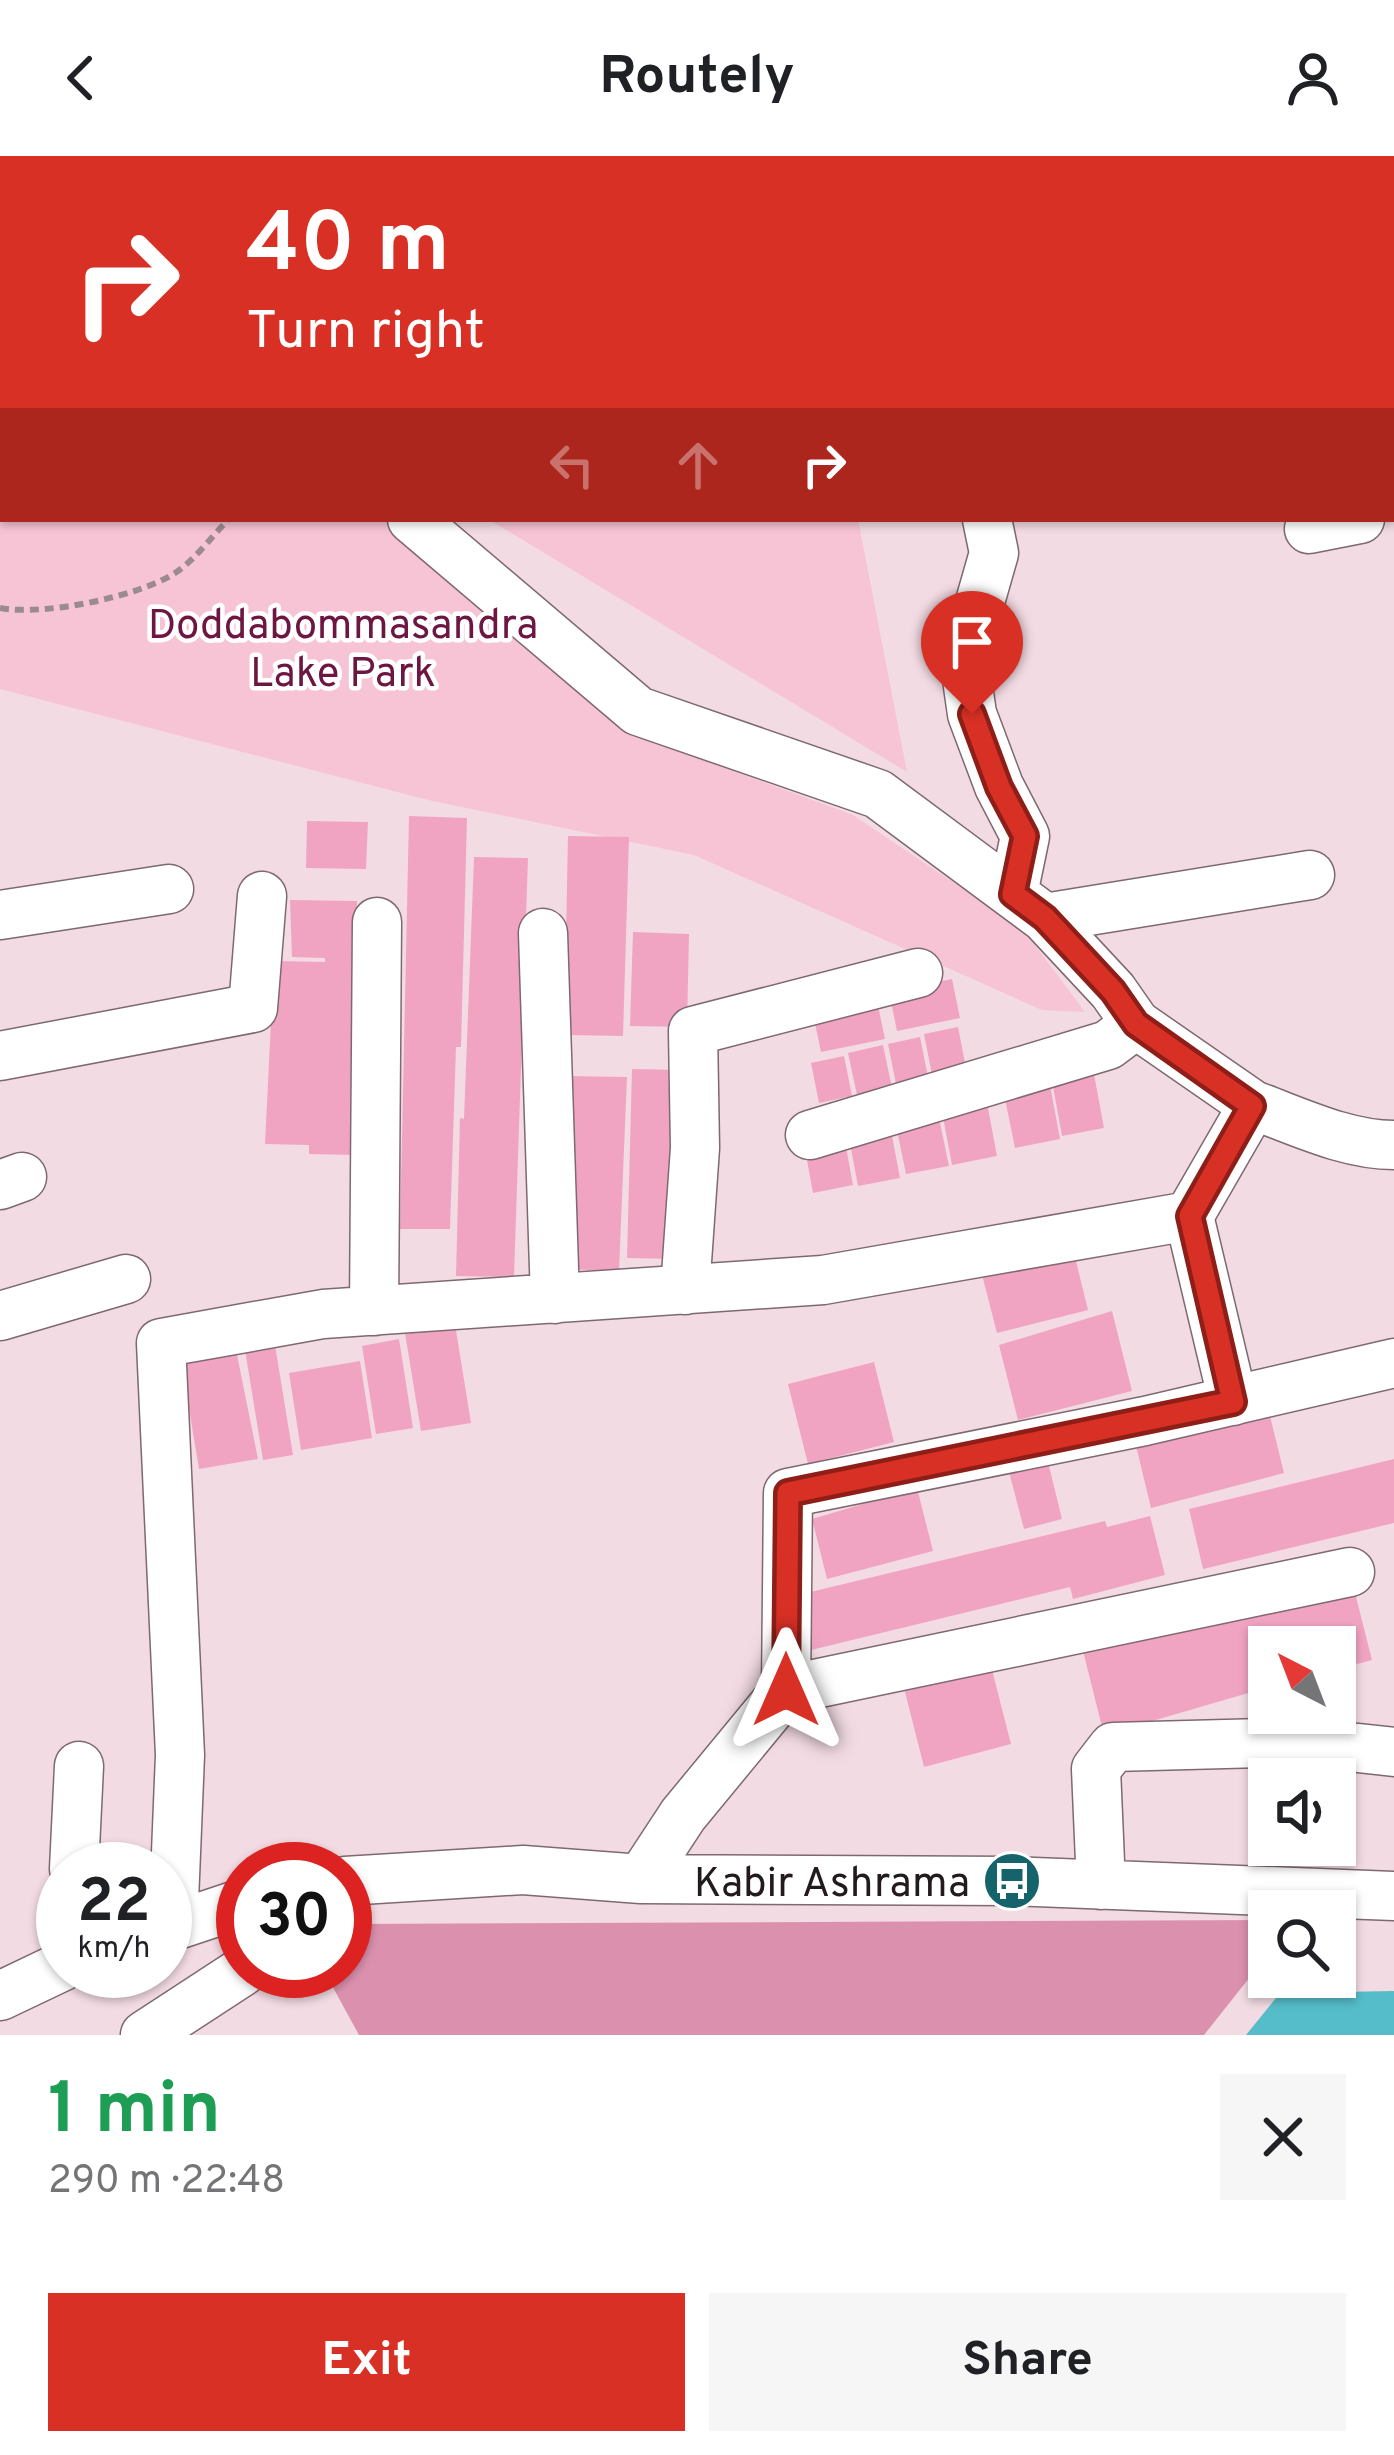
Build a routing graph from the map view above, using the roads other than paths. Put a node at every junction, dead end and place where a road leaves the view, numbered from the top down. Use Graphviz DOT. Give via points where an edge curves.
graph roads {
  1 [pos="416,522"];
  2 [pos="988,522"];
  3 [pos="1345,522"];
  4 [pos="1309,529"];
  5 [pos="1310,875"];
  6 [pos="169,890"];
  7 [pos="262,896"];
  8 [pos="1029,906"];
  9 [pos="0,915"];
  10 [pos="377,922"];
  11 [pos="543,933"];
  12 [pos="918,973"];
  13 [pos="1136,1024"];
  14 [pos="0,1056"];
  15 [pos="1252,1106"];
  16 [pos="810,1135"];
  17 [pos="1394,1145"];
  18 [pos="1190,1216"];
  19 [pos="126,1279"];
  20 [pos="685,1290"];
  21 [pos="555,1299"];
  22 [pos="374,1311"];
  23 [pos="0,1316"];
  24 [pos="1394,1363"];
  25 [pos="1233,1402"];
  26 [pos="1350,1572"];
  27 [pos="786,1690"];
  28 [pos="1394,1752"];
  29 [pos="79,1766"];
  30 [pos="75,1842"];
  31 [pos="174,1842"];
  32 [pos="372,1879"];
  33 [pos="641,1879"];
  34 [pos="1101,1885"];
  35 [pos="1394,1896"];
  36 [pos="36,1979"];
  37 [pos="216,1989"];
  38 [pos="0,1996"];
  39 [pos="145,2035"];
  1 -- 8 [label="street" via="638,711 878,794"];
  2 -- 8 [label="street" via="994,553 964,658 972,714 1025,836"];
  3 -- 4 [label="street"];
  5 -- 8 [label="street"];
  6 -- 9 [label="street"];
  7 -- 14 [label="street" via="253,1008"];
  8 -- 13 [label="street"];
  10 -- 22 [label="street"];
  11 -- 21 [label="street"];
  12 -- 20 [label="street" via="693,1031"];
  13 -- 15 [label="street"];
  13 -- 16 [label="street" via="1108,1045"];
  15 -- 17 [label="street"];
  15 -- 18 [label="street"];
  18 -- 20 [label="street" via="824,1280"];
  18 -- 25 [label="street"];
  19 -- 23 [label="street"];
  20 -- 21 [label="street"];
  21 -- 22 [label="street"];
  22 -- 31 [label="street" via="161,1343 179,1755"];
  24 -- 25 [label="street"];
  25 -- 27 [label="street" via="788,1493"];
  26 -- 27 [label="street"];
  27 -- 33 [label="street"];
  28 -- 34 [label="street" via="1303,1742 1114,1748 1096,1769"];
  29 -- 30 [label="street"];
  32 -- 33 [label="street" via="523,1870"];
  33 -- 34 [label="street"];
  34 -- 35 [label="street"];
  36 -- 38 [label="street"];
  37 -- 39 [label="street"];
}
